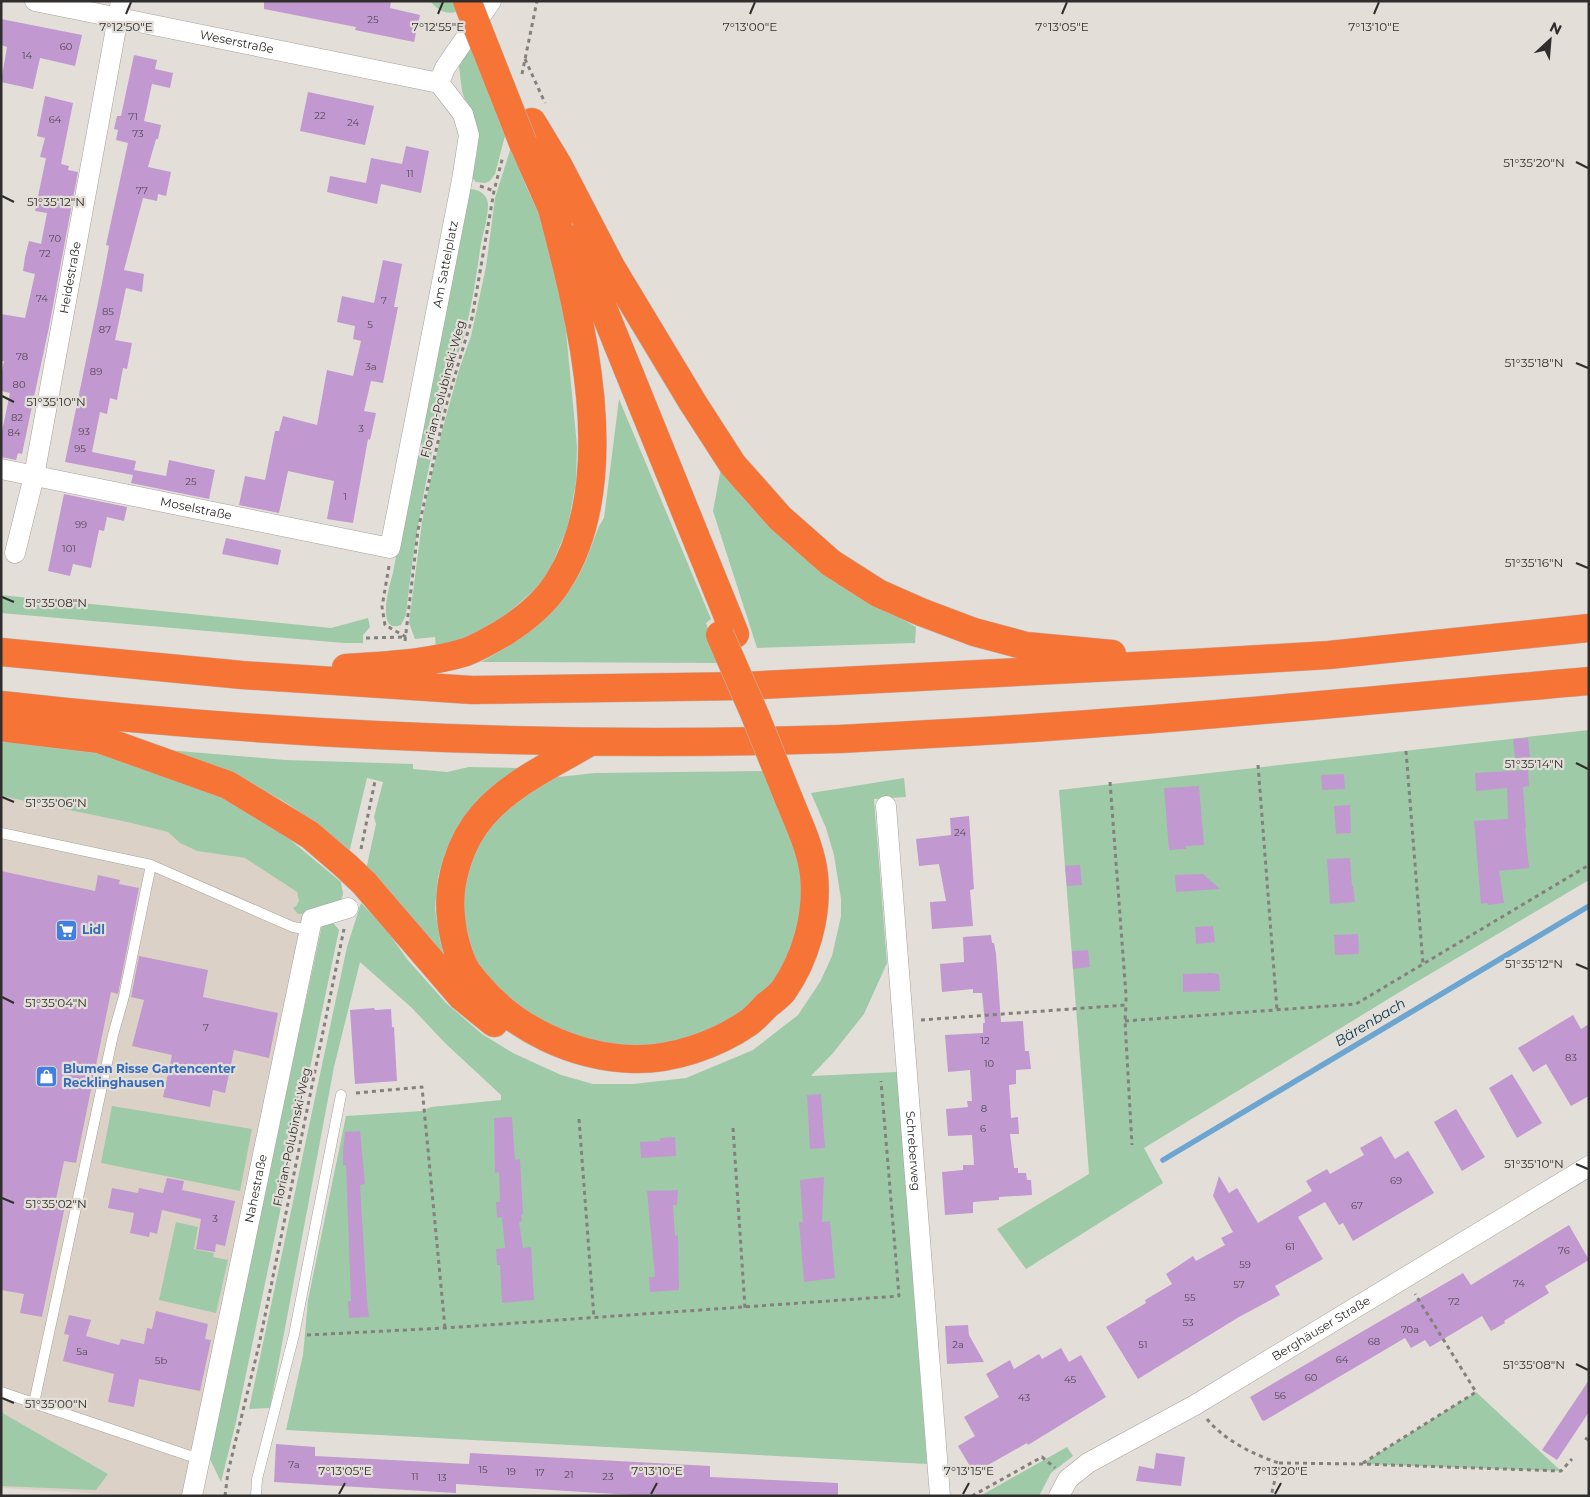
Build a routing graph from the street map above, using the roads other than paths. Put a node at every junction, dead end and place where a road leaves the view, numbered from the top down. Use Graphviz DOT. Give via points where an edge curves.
graph roads {
  1 [pos="35,1"];
  2 [pos="467,1"];
  3 [pos="482,1"];
  4 [pos="491,1"];
  5 [pos="119,10"];
  6 [pos="439,83"];
  7 [pos="520,138"];
  8 [pos="551,205"];
  9 [pos="1,469"];
  10 [pos="34,476"];
  11 [pos="390,548"];
  12 [pos="15,553"];
  13 [pos="1589,628"];
  14 [pos="727,635"];
  15 [pos="1,652"];
  16 [pos="1193,663"];
  17 [pos="242,675"];
  18 [pos="1589,681"];
  19 [pos="1,705"];
  20 [pos="1,726"];
  21 [pos="590,742"];
  22 [pos="794,796"];
  23 [pos="886,806"];
  24 [pos="1,833"];
  25 [pos="151,865"];
  26 [pos="348,908"];
  27 [pos="310,930"];
  28 [pos="341,1095"];
  29 [pos="1589,1166"];
  30 [pos="1,1392"];
  31 [pos="34,1403"];
  32 [pos="199,1459"];
  33 [pos="1064,1487"];
  34 [pos="192,1496"];
  35 [pos="256,1496"];
  36 [pos="940,1496"];
  1 -- 5 [label="street, Weserstraße"];
  2 -- 7 [label="highway, bridge"];
  3 -- 7 [label="highway"];
  4 -- 6 [label="street" via="445,68"];
  5 -- 6 [label="street, Weserstraße"];
  5 -- 10 [label="street, Heidestraße"];
  6 -- 11 [label="street, Am Sattelplatz" via="464,114 469,135"];
  7 -- 8 [label="highway"];
  7 -- 14 [label="highway" via="550,179"];
  7 -- 16 [label="highway" via="558,165 611,267 733,465 780,518 831,564 878,593 974,632 1026,646"];
  8 -- 14 [label="highway"];
  8 -- 17 [label="highway" via="579,320 593,444 592,480 584,524 558,583 521,622 466,652 416,663"];
  9 -- 10 [label="street, Moselstraße"];
  10 -- 11 [label="street, Moselstraße"];
  10 -- 12 [label="street, Heidestraße"];
  13 -- 16 [label="highway" via="1329,655"];
  14 -- 22 [label="highway"];
  15 -- 17 [label="highway"];
  16 -- 17 [label="highway" via="744,686 472,690"];
  18 -- 21 [label="highway" via="1090,725 843,739"];
  19 -- 21 [label="highway" via="155,721 380,735"];
  20 -- 22 [label="highway" via="99,739 228,785 357,866 462,996 487,1018 521,1040 574,1062 616,1071 646,1072 712,1057 753,1036 778,1018 800,993 815,968 826,934 828,890 822,856"];
  21 -- 22 [label="highway" via="503,795 481,817 464,843 452,879 449,905 452,932 466,970 489,999 514,1019 552,1041 597,1054 633,1059 690,1050 748,1022 782,992 804,952 813,913 814,875"];
  23 -- 36 [label="street, Schreberweg"];
  24 -- 25 [label="lane"];
  25 -- 27 [label="lane" via="293,927"];
  25 -- 31 [label="lane"];
  26 -- 27 [label="street" via="312,919"];
  27 -- 32 [label="street, Nahestraße"];
  28 -- 35 [label="lane" via="294,1335 257,1479"];
  29 -- 33 [label="street, Berghäuser Straße" via="1195,1405 1088,1463"];
  30 -- 31 [label="lane"];
  31 -- 32 [label="lane"];
  32 -- 34 [label="street, Nahestraße"];
}
